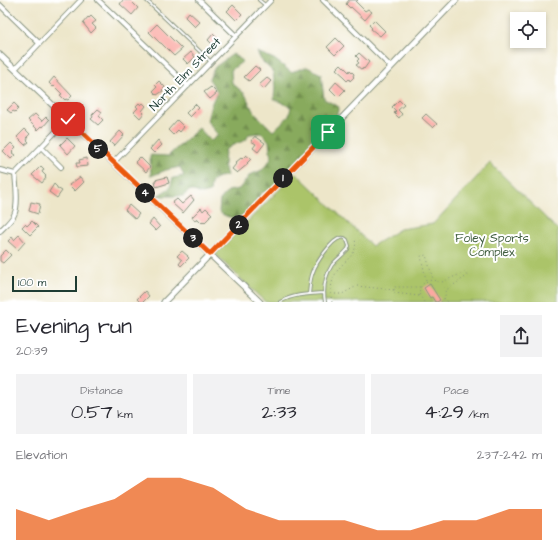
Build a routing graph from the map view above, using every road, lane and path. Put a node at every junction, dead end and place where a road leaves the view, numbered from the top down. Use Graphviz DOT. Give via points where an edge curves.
graph roads {
  1 [pos="81,0"];
  2 [pos="98,0"];
  3 [pos="146,0"];
  4 [pos="199,0"];
  5 [pos="259,0"];
  6 [pos="271,0"];
  7 [pos="323,0"];
  8 [pos="456,0"];
  9 [pos="0,5"];
  10 [pos="265,6"];
  11 [pos="236,36"];
  12 [pos="39,43"];
  13 [pos="0,54"];
  14 [pos="211,62"];
  15 [pos="391,67"];
  16 [pos="15,68"];
  17 [pos="188,86"];
  18 [pos="68,119"];
  19 [pos="41,147"];
  20 [pos="113,163"];
  21 [pos="61,167"];
  22 [pos="0,170"];
  23 [pos="15,174"];
  24 [pos="0,231"];
  25 [pos="355,239"];
  26 [pos="210,254"];
  27 [pos="434,280"];
  28 [pos="426,281"];
  29 [pos="441,283"];
  30 [pos="421,287"];
  31 [pos="394,290"];
  32 [pos="446,290"];
  33 [pos="324,293"];
  34 [pos="309,294"];
  35 [pos="331,294"];
  36 [pos="420,296"];
  37 [pos="444,298"];
  38 [pos="288,299"];
  39 [pos="164,302"];
  40 [pos="260,302"];
  41 [pos="280,302"];
  42 [pos="287,302"];
  43 [pos="325,302"];
  44 [pos="332,302"];
  45 [pos="424,302"];
  46 [pos="441,302"];
  47 [pos="448,302"];
  1 -- 12 [label="street"];
  2 -- 17 [label="street"];
  3 -- 14 [label="lane"];
  4 -- 11 [label="street"];
  5 -- 10 [label="lane"];
  6 -- 10 [label="street, North Elm Street"];
  7 -- 15 [label="street"];
  8 -- 15 [label="street"];
  9 -- 12 [label="street"];
  10 -- 11 [label="street, North Elm Street"];
  11 -- 14 [label="street, North Elm Street"];
  12 -- 16 [label="street"];
  13 -- 16 [label="street"];
  14 -- 17 [label="street, North Elm Street"];
  15 -- 26 [label="street"];
  16 -- 18 [label="street"];
  17 -- 20 [label="street, North Elm Street"];
  18 -- 19 [label="street"];
  18 -- 20 [label="street"];
  19 -- 21 [label="street"];
  19 -- 23 [label="street"];
  20 -- 26 [label="street"];
  22 -- 23 [label="street"];
  23 -- 24 [label="street" via="16,211"];
  25 -- 35 [label="path" via="354,252 335,274"];
  26 -- 39 [label="street"];
  26 -- 40 [label="street"];
  27 -- 28 [label="path"];
  27 -- 28 [label="path" via="426,254 421,256"];
  27 -- 29 [label="path"];
  28 -- 30 [label="path"];
  29 -- 32 [label="path"];
  29 -- 32 [label="path" via="465,272 467,276"];
  30 -- 31 [label="path" via="394,287"];
  30 -- 36 [label="path"];
  31 -- 35 [label="path" via="357,286 342,294"];
  31 -- 36 [label="path"];
  32 -- 37 [label="path"];
  33 -- 34 [label="lane"];
  33 -- 34 [label="lane" via="327,275 333,264 348,249 347,240 344,238 336,240 320,258 312,276"];
  33 -- 43 [label="lane"];
  34 -- 38 [label="lane"];
  35 -- 44 [label="path"];
  36 -- 45 [label="path"];
  37 -- 46 [label="path"];
  37 -- 47 [label="path"];
  38 -- 41 [label="lane"];
  38 -- 42 [label="lane"];
}
